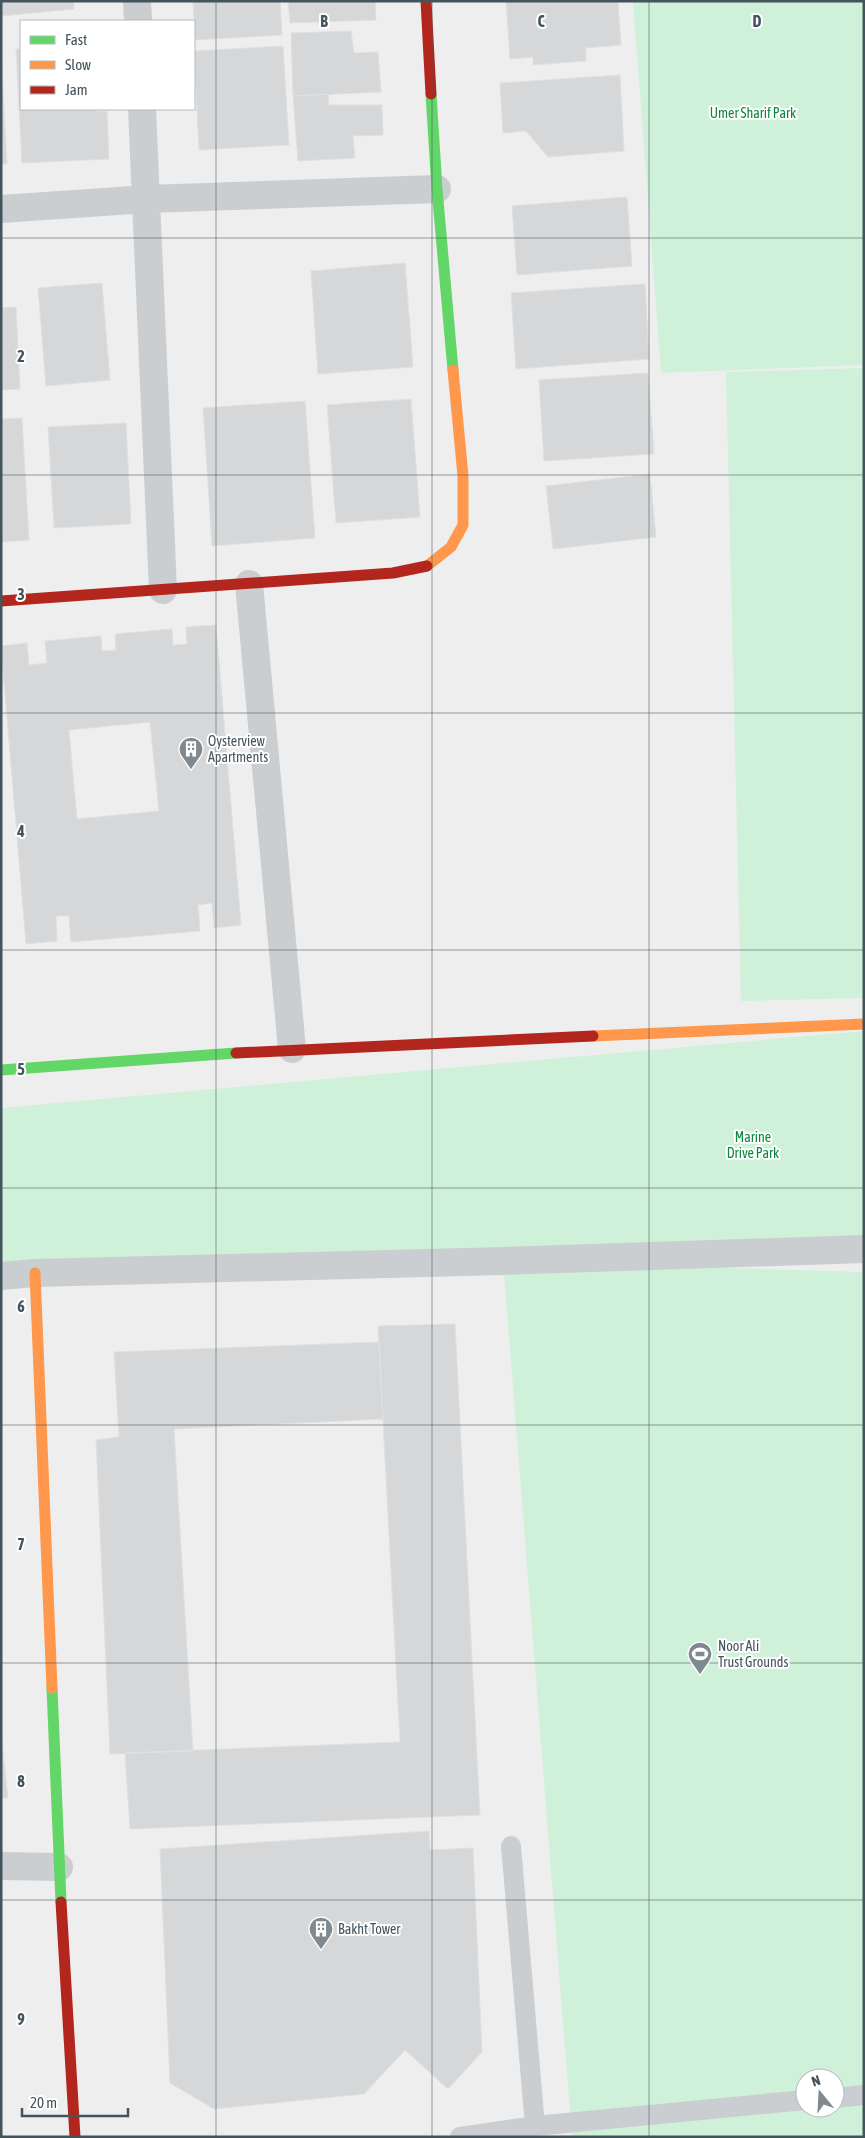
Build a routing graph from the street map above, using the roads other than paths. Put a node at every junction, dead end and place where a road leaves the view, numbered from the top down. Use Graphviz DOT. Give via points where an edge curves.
graph roads {
  1 [pos="137,1"];
  2 [pos="426,1"];
  3 [pos="138,20"];
  4 [pos="142,110"];
  5 [pos="437,189"];
  6 [pos="147,199"];
  7 [pos="1,209"];
  8 [pos="248,584"];
  9 [pos="163,590"];
  10 [pos="1,601"];
  11 [pos="864,1024"];
  12 [pos="292,1049"];
  13 [pos="1,1070"];
  14 [pos="864,1249"];
  15 [pos="35,1273"];
  16 [pos="1,1276"];
  17 [pos="511,1846"];
  18 [pos="1,1866"];
  19 [pos="60,1867"];
  20 [pos="864,2095"];
  21 [pos="845,2097"];
  22 [pos="795,2101"];
  23 [pos="535,2126"];
  24 [pos="75,2137"];
  25 [pos="460,2137"];
  1 -- 3 [label="street"];
  2 -- 5 [label="street"];
  4 -- 6 [label="street"];
  5 -- 6 [label="street"];
  5 -- 8 [label="street" via="463,476 462,525 452,547 430,565 393,573"];
  6 -- 7 [label="street"];
  6 -- 9 [label="street"];
  8 -- 9 [label="street"];
  8 -- 12 [label="street"];
  9 -- 10 [label="street"];
  11 -- 12 [label="street"];
  12 -- 13 [label="street"];
  14 -- 15 [label="street"];
  15 -- 16 [label="street"];
  15 -- 19 [label="street"];
  17 -- 23 [label="lane"];
  18 -- 19 [label="street"];
  19 -- 24 [label="street"];
  20 -- 21 [label="lane"];
  22 -- 23 [label="lane"];
  23 -- 25 [label="lane"];
}
